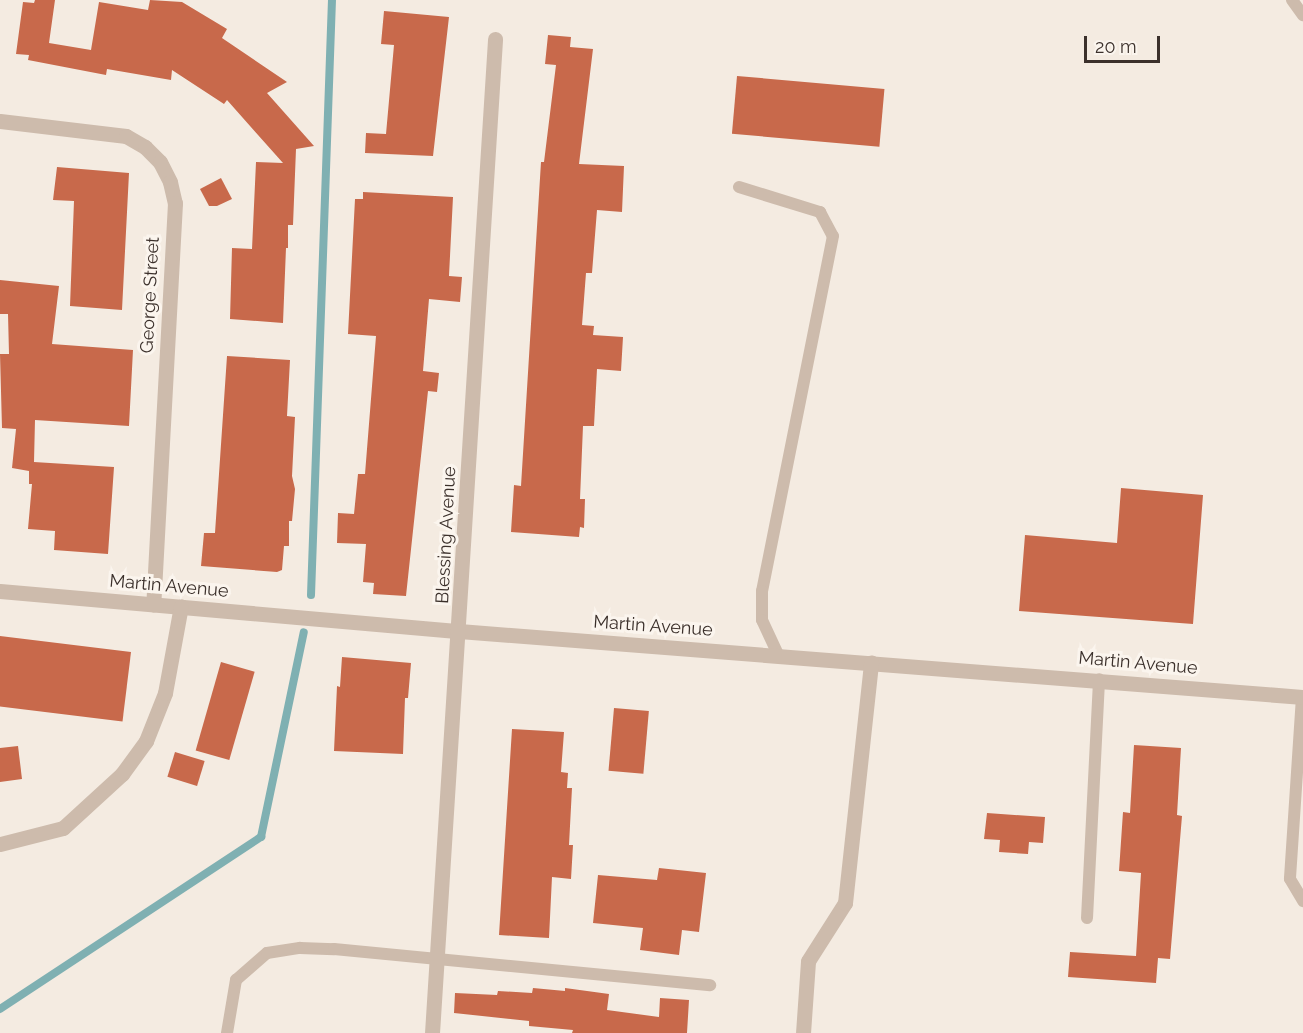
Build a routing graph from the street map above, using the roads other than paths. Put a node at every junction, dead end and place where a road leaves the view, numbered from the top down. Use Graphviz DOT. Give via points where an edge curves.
graph roads {
  1 [pos="1292,0"];
  2 [pos="1303,15"];
  3 [pos="495,39"];
  4 [pos="0,121"];
  5 [pos="739,187"];
  6 [pos="0,591"];
  7 [pos="153,604"];
  8 [pos="181,606"];
  9 [pos="459,631"];
  10 [pos="778,655"];
  11 [pos="871,662"];
  12 [pos="1099,679"];
  13 [pos="1303,697"];
  14 [pos="0,844"];
  15 [pos="1303,901"];
  16 [pos="1087,918"];
  17 [pos="438,960"];
  18 [pos="710,985"];
  19 [pos="227,1033"];
  20 [pos="432,1033"];
  21 [pos="803,1033"];
  1 -- 2 [label="lane"];
  3 -- 9 [label="street, Blessing Avenue"];
  4 -- 7 [label="street, George Street" via="126,136 160,162 170,182 175,203"];
  5 -- 10 [label="lane" via="820,212 833,236 762,591 762,620"];
  6 -- 7 [label="street, Martin Avenue"];
  7 -- 8 [label="street, Martin Avenue"];
  8 -- 9 [label="street, Martin Avenue"];
  8 -- 14 [label="street" via="165,693 146,741 122,774 63,828"];
  9 -- 10 [label="street, Martin Avenue"];
  9 -- 17 [label="street, Blessing Avenue"];
  10 -- 11 [label="street, Martin Avenue"];
  11 -- 12 [label="street, Martin Avenue"];
  11 -- 21 [label="street" via="845,903 808,961"];
  12 -- 13 [label="street, Martin Avenue"];
  12 -- 16 [label="lane"];
  13 -- 15 [label="lane" via="1290,879"];
  17 -- 18 [label="lane"];
  17 -- 19 [label="lane" via="334,949 300,948 267,953 236,980"];
  17 -- 20 [label="street, Blessing Avenue"];
}
